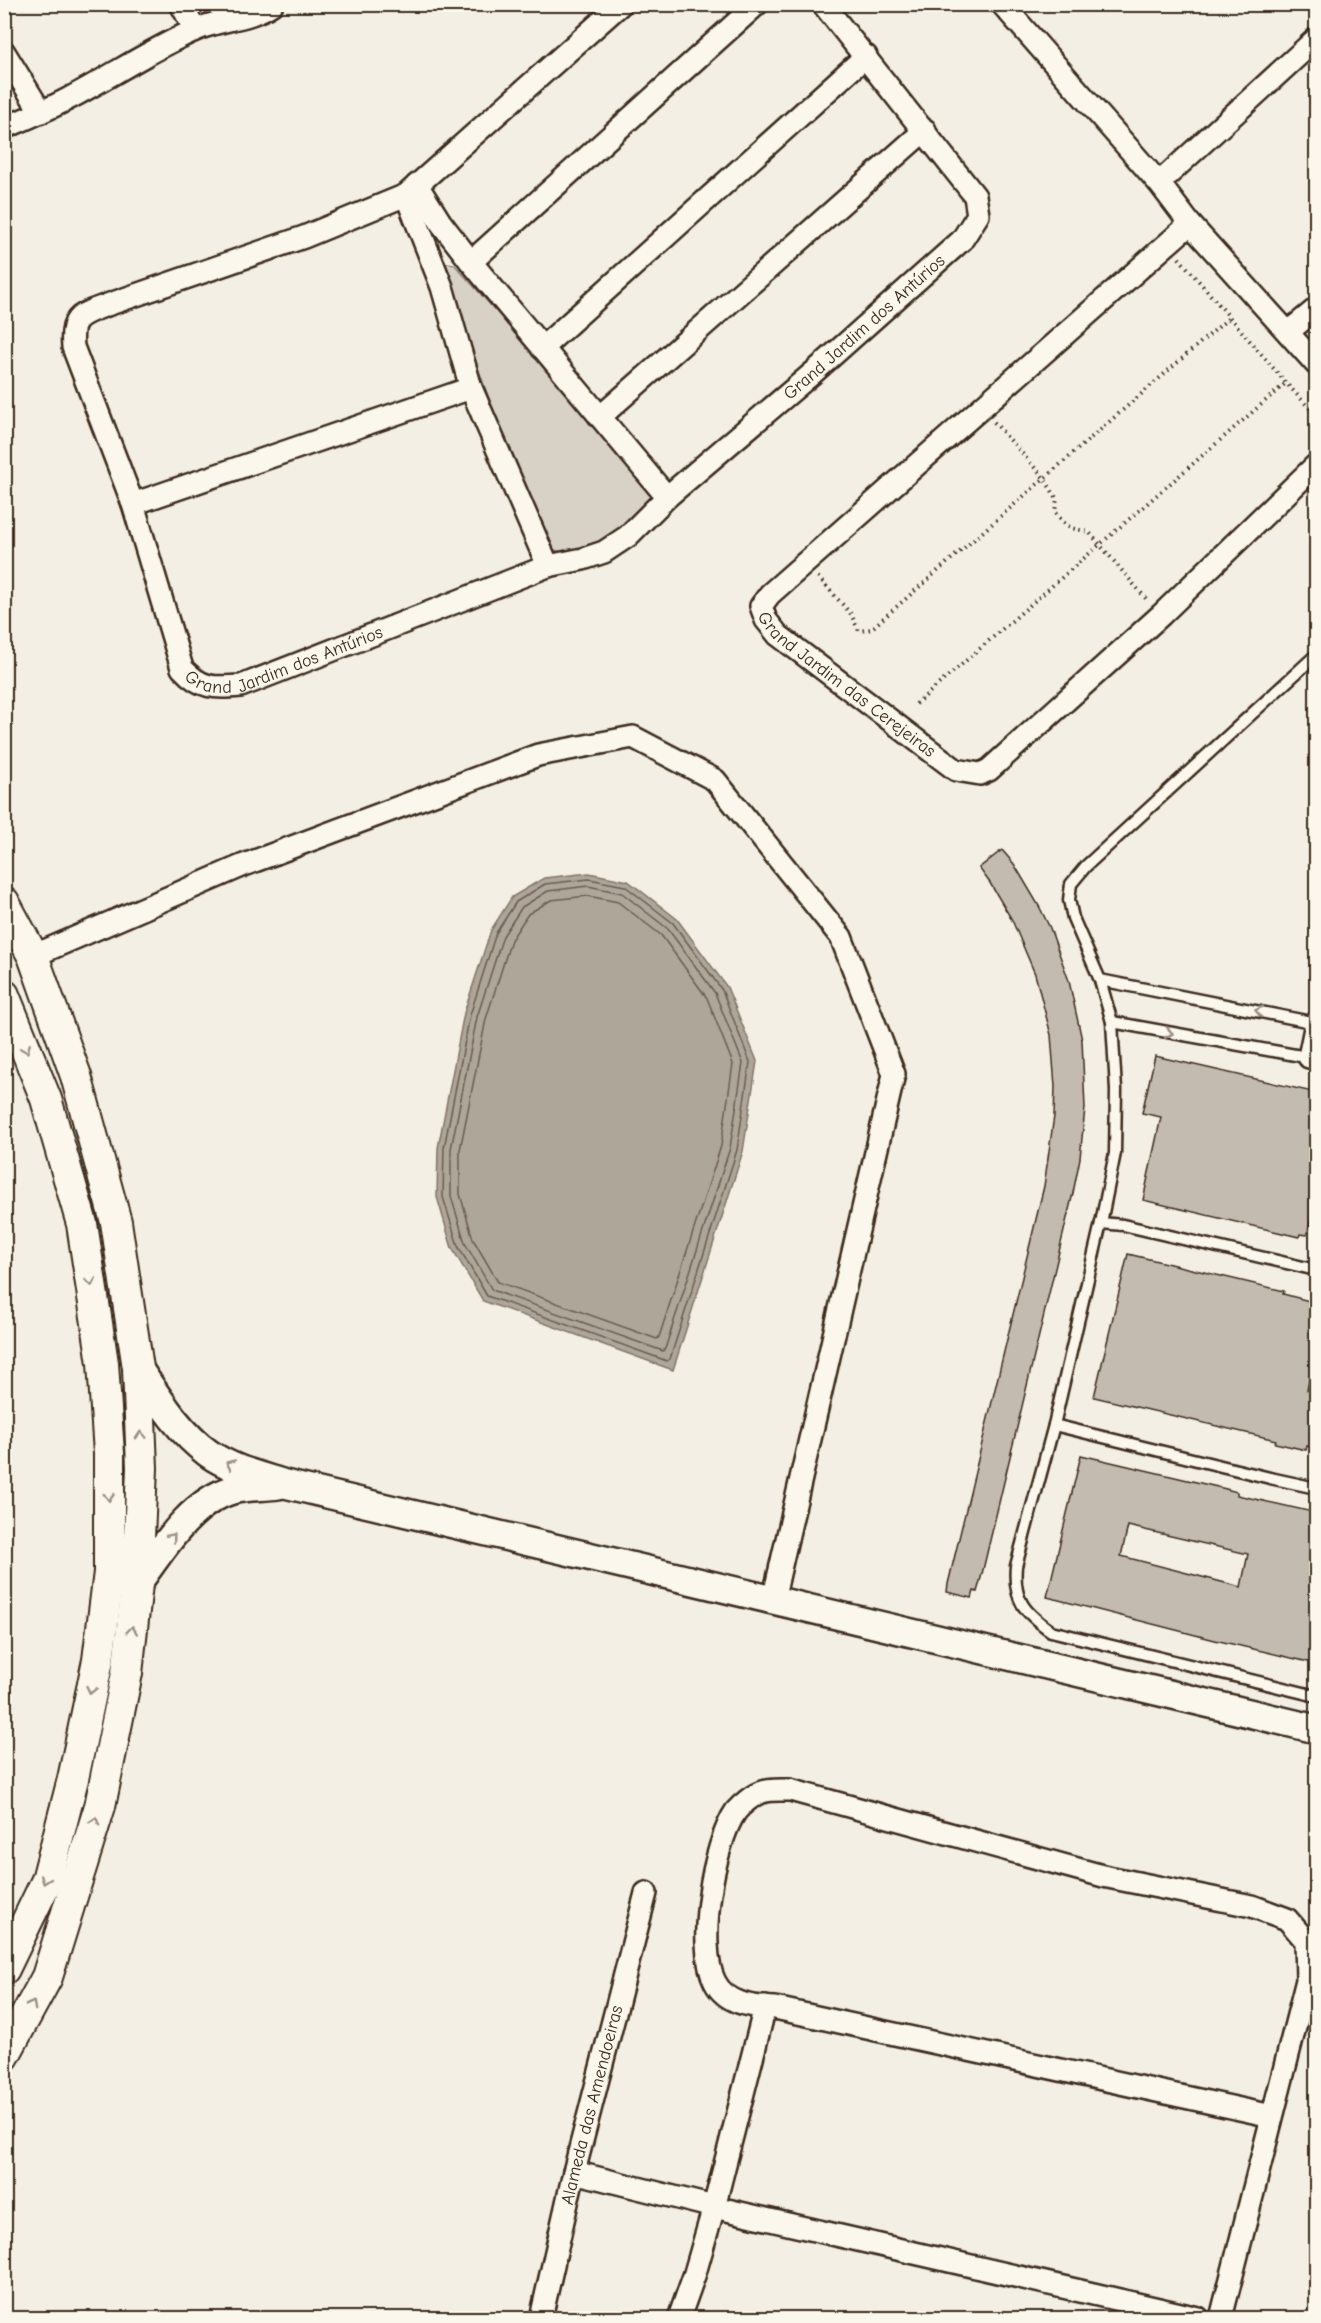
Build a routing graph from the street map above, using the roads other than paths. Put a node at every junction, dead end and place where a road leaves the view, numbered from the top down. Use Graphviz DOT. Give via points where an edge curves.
graph roads {
  1 [pos="181,4"];
  2 [pos="272,4"];
  3 [pos="621,4"];
  4 [pos="757,4"];
  5 [pos="823,4"];
  6 [pos="1002,4"];
  7 [pos="195,30"];
  8 [pos="1317,39"];
  9 [pos="4,52"];
  10 [pos="866,56"];
  11 [pos="41,112"];
  12 [pos="4,128"];
  13 [pos="925,130"];
  14 [pos="1160,183"];
  15 [pos="411,190"];
  16 [pos="1190,224"];
  17 [pos="471,262"];
  18 [pos="1317,309"];
  19 [pos="1288,332"];
  20 [pos="542,348"];
  21 [pos="1317,364"];
  22 [pos="471,388"];
  23 [pos="600,417"];
  24 [pos="1317,465"];
  25 [pos="667,498"];
  26 [pos="134,504"];
  27 [pos="548,566"];
  28 [pos="1317,655"];
  29 [pos="4,902"];
  30 [pos="33,956"];
  31 [pos="1100,980"];
  32 [pos="4,995"];
  33 [pos="1112,1022"];
  34 [pos="1317,1023"];
  35 [pos="1313,1058"];
  36 [pos="1101,1223"];
  37 [pos="1317,1270"];
  38 [pos="138,1368"];
  39 [pos="1054,1425"];
  40 [pos="285,1484"];
  41 [pos="1317,1488"];
  42 [pos="137,1584"];
  43 [pos="773,1600"];
  44 [pos="1317,1696"];
  45 [pos="1317,1729"];
  46 [pos="646,1893"];
  47 [pos="4,1969"];
  48 [pos="765,2007"];
  49 [pos="4,2056"];
  50 [pos="1272,2115"];
  51 [pos="574,2172"];
  52 [pos="714,2207"];
  53 [pos="541,2319"];
  54 [pos="679,2319"];
  55 [pos="1198,2319"];
  56 [pos="1221,2319"];
  1 -- 7 [label="street"];
  2 -- 7 [label="street"];
  3 -- 15 [label="street, Grand Jardim dos Antúrios"];
  4 -- 17 [label="street"];
  5 -- 10 [label="street, Grand Jardim dos Antúrios"];
  6 -- 14 [label="street"];
  7 -- 11 [label="street"];
  8 -- 14 [label="street"];
  9 -- 11 [label="street"];
  10 -- 13 [label="street, Grand Jardim dos Antúrios"];
  10 -- 20 [label="street"];
  11 -- 12 [label="street"];
  13 -- 23 [label="street"];
  13 -- 25 [label="street, Grand Jardim dos Antúrios" via="975,196 978,215 972,227 814,372"];
  14 -- 16 [label="street"];
  15 -- 17 [label="street"];
  15 -- 22 [label="street"];
  15 -- 26 [label="street, Grand Jardim dos Antúrios" via="303,237 107,305 76,320 71,330 73,347"];
  16 -- 19 [label="street"];
  16 -- 24 [label="street, Grand Jardim das Cerejeiras" via="770,594 761,606 766,620 778,634 956,770 980,774 1161,615"];
  17 -- 20 [label="street"];
  18 -- 19 [label="street"];
  19 -- 21 [label="street"];
  20 -- 23 [label="street"];
  22 -- 26 [label="street"];
  22 -- 27 [label="street"];
  23 -- 25 [label="street"];
  25 -- 27 [label="street, Grand Jardim dos Antúrios" via="628,536 604,552"];
  26 -- 27 [label="street, Grand Jardim dos Antúrios" via="182,668 192,680 214,688 241,686"];
  28 -- 31 [label="lane" via="1071,884 1073,918"];
  29 -- 30 [label="main road"];
  30 -- 38 [label="main road" via="76,1076 116,1222"];
  30 -- 43 [label="street" via="244,865 538,755 633,737 715,780 841,937 894,1074"];
  31 -- 33 [label="lane"];
  34 -- 31 [label="lane, one-way"];
  32 -- 47 [label="main road, one-way" via="46,1099 82,1224 103,1363 109,1454 108,1572 98,1660 73,1779 46,1880"];
  33 -- 35 [label="lane, one-way"];
  33 -- 36 [label="lane" via="1115,1153"];
  34 -- 35 [label="street"];
  36 -- 37 [label="lane"];
  36 -- 39 [label="lane"];
  40 -- 38 [label="street, one-way" via="209,1454 176,1424"];
  42 -- 38 [label="main road, one-way" via="142,1468"];
  39 -- 41 [label="lane"];
  39 -- 44 [label="lane" via="1016,1566 1014,1584 1018,1599 1032,1617 1051,1631"];
  42 -- 40 [label="street, one-way" via="166,1544 204,1504 231,1490"];
  40 -- 43 [label="street"];
  49 -- 42 [label="main road, one-way" via="47,1977 100,1806 128,1673"];
  43 -- 45 [label="street"];
  46 -- 51 [label="street, Alameda das Amendoeiras"];
  48 -- 50 [label="street"];
  48 -- 50 [label="street" via="748,2006 727,1996 715,1983 709,1964 709,1908 714,1866 736,1811 762,1791 790,1790 1103,1876 1252,1906 1287,1919 1306,1941 1307,1980"];
  48 -- 52 [label="street"];
  50 -- 56 [label="street"];
  51 -- 52 [label="street"];
  51 -- 53 [label="street, Alameda das Amendoeiras"];
  52 -- 54 [label="street"];
  52 -- 55 [label="street"];
}
